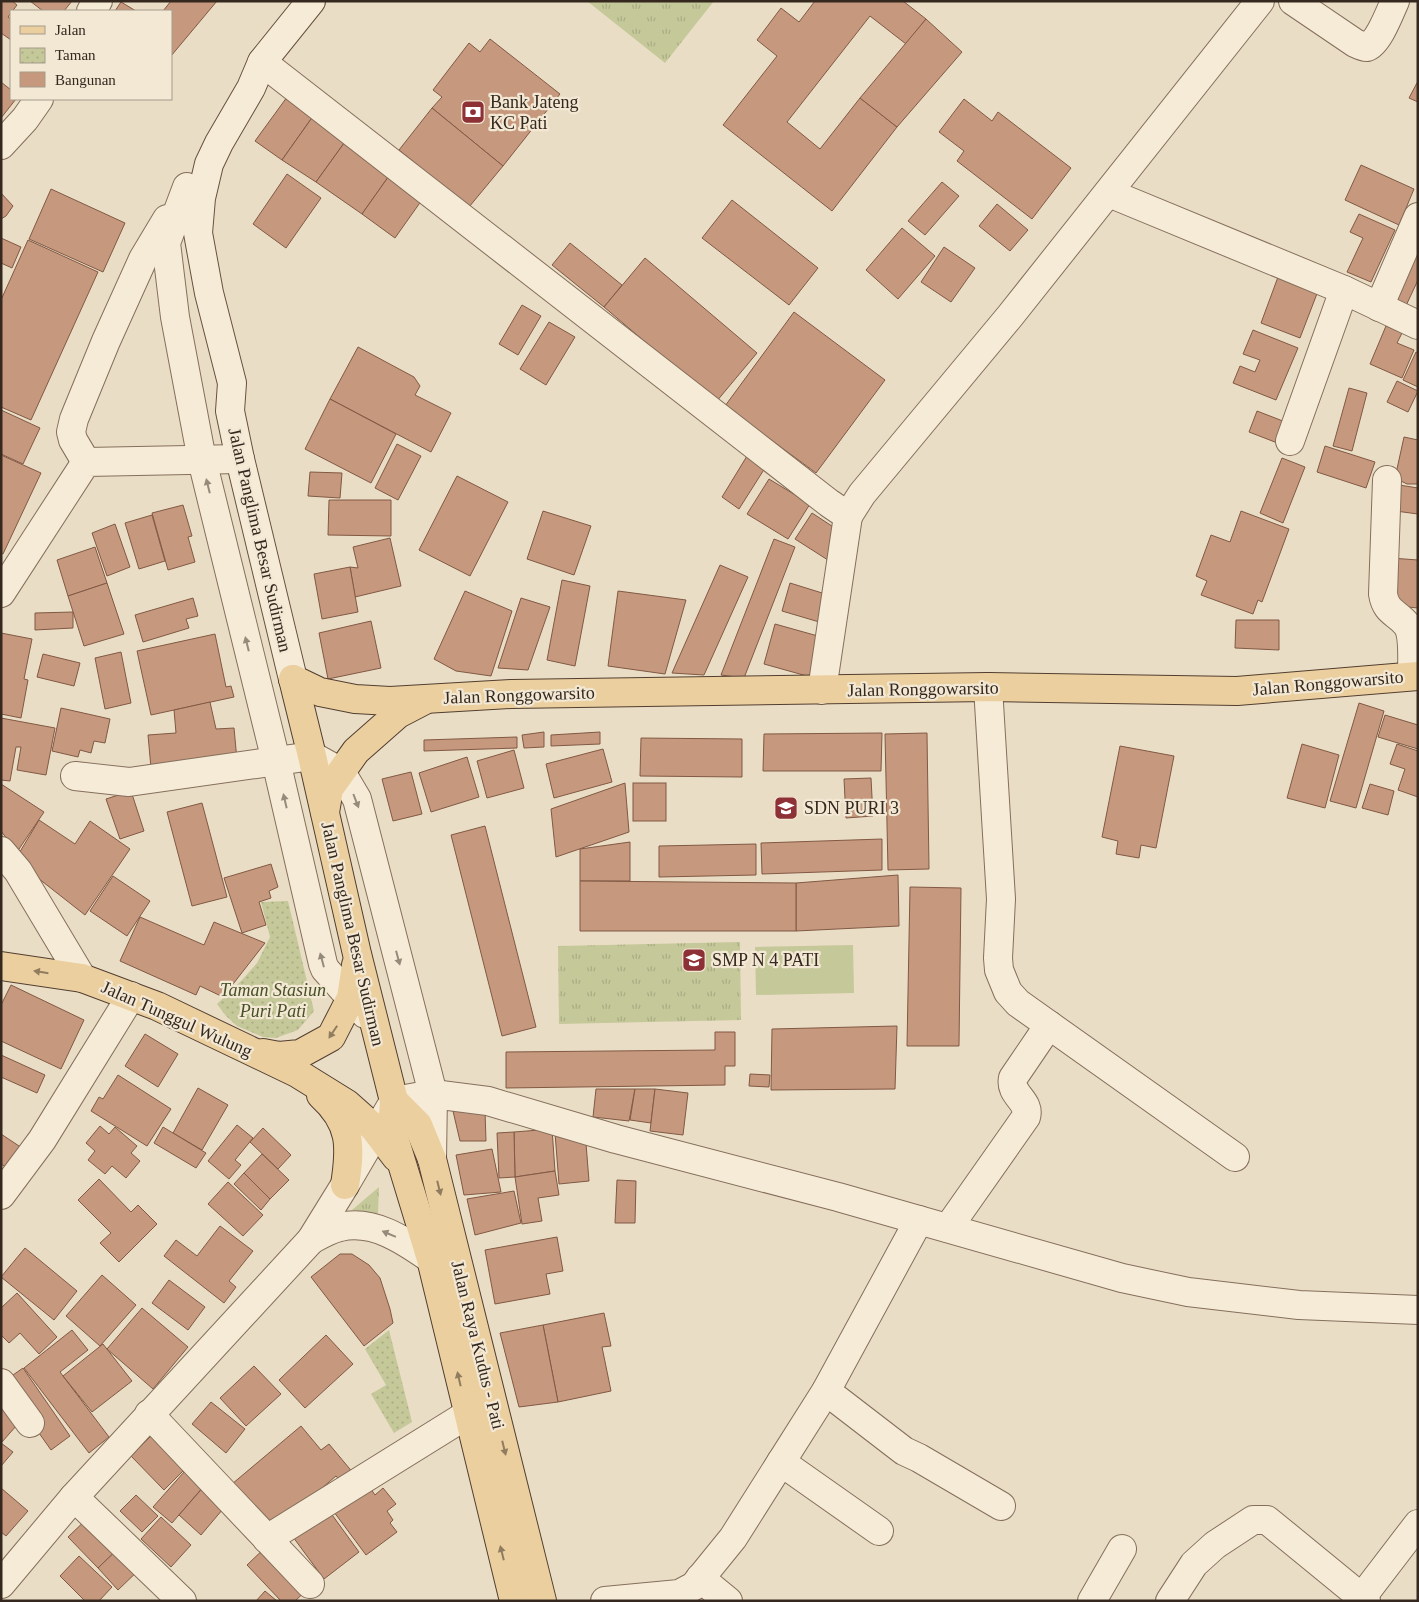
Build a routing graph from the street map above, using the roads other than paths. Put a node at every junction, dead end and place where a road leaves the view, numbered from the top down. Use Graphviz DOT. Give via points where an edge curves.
graph roads {
  1 [pos="311,1"];
  2 [pos="1260,1"];
  3 [pos="1293,1"];
  4 [pos="1395,1"];
  5 [pos="262,62"];
  6 [pos="38,100"];
  7 [pos="1,145"];
  8 [pos="187,187"];
  9 [pos="1109,193"];
  10 [pos="1418,217"];
  11 [pos="1344,290"];
  12 [pos="1379,307"];
  13 [pos="1418,326"];
  14 [pos="230,411"];
  15 [pos="1290,441"];
  16 [pos="240,459"];
  17 [pos="202,460"];
  18 [pos="86,462"];
  19 [pos="1387,480"];
  20 [pos="848,516"];
  21 [pos="3,586"];
  22 [pos="1415,676"];
  23 [pos="292,679"];
  24 [pos="988,687"];
  25 [pos="822,690"];
  26 [pos="429,698"];
  27 [pos="312,756"];
  28 [pos="276,762"];
  29 [pos="341,772"];
  30 [pos="75,776"];
  31 [pos="325,813"];
  32 [pos="1,851"];
  33 [pos="357,954"];
  34 [pos="1,966"];
  35 [pos="82,978"];
  36 [pos="131,996"];
  37 [pos="351,998"];
  38 [pos="374,1024"];
  39 [pos="1049,1025"];
  40 [pos="257,1055"];
  41 [pos="297,1073"];
  42 [pos="433,1094"];
  43 [pos="394,1101"];
  44 [pos="376,1131"];
  45 [pos="1235,1157"];
  46 [pos="432,1159"];
  47 [pos="402,1166"];
  48 [pos="345,1185"];
  49 [pos="1,1195"];
  50 [pos="919,1220"];
  51 [pos="948,1228"];
  52 [pos="311,1240"];
  53 [pos="431,1259"];
  54 [pos="1418,1310"];
  55 [pos="1,1383"];
  56 [pos="826,1391"];
  57 [pos="149,1414"];
  58 [pos="468,1414"];
  59 [pos="30,1423"];
  60 [pos="781,1462"];
  61 [pos="74,1497"];
  62 [pos="1001,1506"];
  63 [pos="1418,1524"];
  64 [pos="879,1531"];
  65 [pos="267,1539"];
  66 [pos="1122,1549"];
  67 [pos="700,1578"];
  68 [pos="1,1584"];
  69 [pos="310,1584"];
  70 [pos="1362,1600"];
  71 [pos="182,1601"];
  72 [pos="514,1601"];
  73 [pos="542,1601"];
  74 [pos="605,1601"];
  75 [pos="728,1601"];
  76 [pos="1092,1601"];
  77 [pos="1170,1601"];
  1 -- 5 [label="street, Jalan Panglima Besar Sudirman"];
  2 -- 9 [label="street"];
  3 -- 4 [label="street" via="1364,47 1376,40"];
  5 -- 8 [label="street" via="238,80 216,114 195,159"];
  5 -- 14 [label="street, Jalan Panglima Besar Sudirman" via="209,164 201,198 198,233 209,293 232,383"];
  5 -- 20 [label="street"];
  6 -- 7 [label="street" via="26,119"];
  8 -- 14 [label="street" via="183,239 189,277 216,391"];
  8 -- 17 [label="street" via="166,243 175,317"];
  8 -- 18 [label="street" via="144,259 74,418 73,440"];
  9 -- 11 [label="street"];
  9 -- 20 [label="street" via="862,494"];
  10 -- 12 [label="street"];
  11 -- 12 [label="street"];
  11 -- 15 [label="street"];
  12 -- 13 [label="street"];
  14 -- 16 [label="street, Jalan Panglima Besar Sudirman"];
  16 -- 17 [label="street"];
  16 -- 23 [label="street, Jalan Panglima Besar Sudirman"];
  17 -- 18 [label="street"];
  28 -- 17 [label="street, one-way"];
  18 -- 21 [label="street"];
  19 -- 22 [label="street" via="1384,602 1407,624"];
  20 -- 25 [label="street"];
  22 -- 24 [label="main road, Jalan Ronggowarsito" via="1237,691"];
  23 -- 26 [label="main road, Jalan Ronggowarsito" via="320,692 355,699"];
  23 -- 27 [label="main road, Jalan Panglima Besar Sudirman"];
  24 -- 25 [label="main road, Jalan Ronggowarsito"];
  24 -- 39 [label="street" via="1001,898 998,970 1008,992 1018,1003"];
  25 -- 26 [label="main road, Jalan Ronggowarsito"];
  26 -- 29 [label="main road" via="398,714 356,751"];
  27 -- 28 [label="street"];
  27 -- 29 [label="street"];
  27 -- 31 [label="main road, Jalan Panglima Besar Sudirman"];
  28 -- 30 [label="street" via="129,782"];
  37 -- 28 [label="street, one-way" via="325,969"];
  29 -- 31 [label="main road" via="329,789"];
  29 -- 42 [label="street, one-way" via="357,799"];
  31 -- 33 [label="main road, Jalan Panglima Besar Sudirman"];
  32 -- 35 [label="street" via="18,871"];
  33 -- 37 [label="main road"];
  33 -- 38 [label="main road, Jalan Panglima Besar Sudirman"];
  35 -- 34 [label="main road, Jalan Tunggul Wulung, one-way"];
  35 -- 36 [label="main road, Jalan Tunggul Wulung"];
  36 -- 40 [label="main road, Jalan Tunggul Wulung"];
  36 -- 49 [label="street" via="42,1140"];
  37 -- 38 [label="street"];
  37 -- 40 [label="main road, one-way" via="331,1038 300,1054"];
  38 -- 43 [label="main road, Jalan Panglima Besar Sudirman"];
  39 -- 45 [label="street"];
  39 -- 51 [label="street" via="1011,1085 1027,1108 1026,1117"];
  40 -- 41 [label="main road"];
  41 -- 44 [label="main road" via="347,1104"];
  41 -- 48 [label="main road" via="330,1103 340,1117 350,1146"];
  42 -- 43 [label="street"];
  42 -- 46 [label="street"];
  42 -- 50 [label="street" via="488,1101 616,1139"];
  43 -- 44 [label="street"];
  43 -- 46 [label="main road, Jalan Raya Kudus - Pati" via="418,1125"];
  43 -- 47 [label="main road, Jalan Raya Kudus - Pati" via="392,1131"];
  44 -- 47 [label="main road"];
  44 -- 48 [label="street"];
  46 -- 73 [label="main road, Jalan Raya Kudus - Pati, one-way"];
  47 -- 53 [label="main road, Jalan Raya Kudus - Pati"];
  48 -- 52 [label="street"];
  50 -- 51 [label="street"];
  50 -- 56 [label="street"];
  51 -- 54 [label="street" via="1122,1278 1188,1292 1299,1305"];
  53 -- 52 [label="street, one-way" via="402,1239 355,1225 339,1227"];
  52 -- 57 [label="street"];
  58 -- 53 [label="main road, Jalan Raya Kudus - Pati, one-way"];
  55 -- 59 [label="street"];
  56 -- 60 [label="street"];
  56 -- 62 [label="street" via="904,1451"];
  57 -- 61 [label="street"];
  57 -- 65 [label="street"];
  58 -- 65 [label="street"];
  72 -- 58 [label="main road, Jalan Raya Kudus - Pati, one-way"];
  60 -- 64 [label="street"];
  60 -- 67 [label="street" via="733,1538"];
  61 -- 68 [label="street"];
  61 -- 71 [label="street"];
  63 -- 70 [label="street"];
  65 -- 69 [label="street"];
  66 -- 76 [label="street"];
  67 -- 74 [label="street" via="694,1586 679,1594"];
  67 -- 75 [label="street"];
  70 -- 77 [label="street" via="1267,1520 1259,1519 1215,1545 1194,1564"];
}
